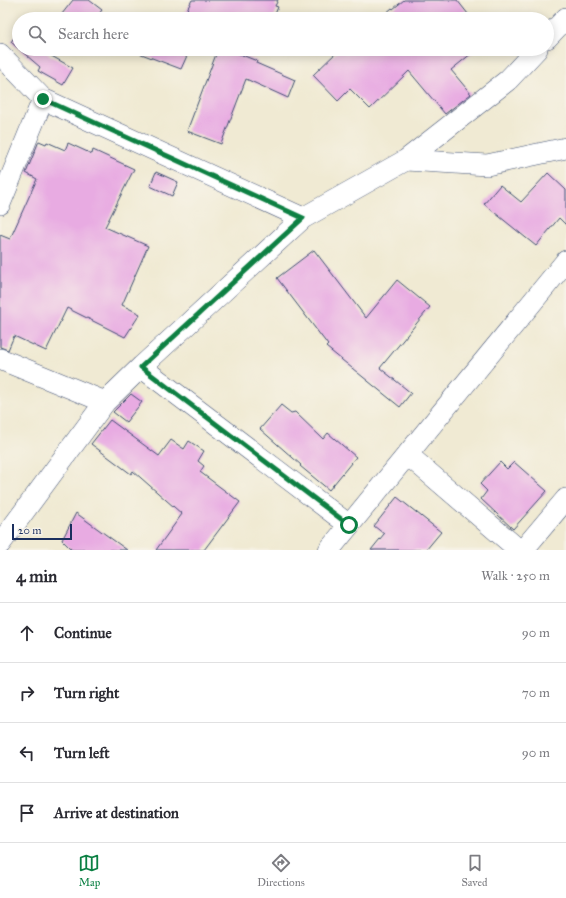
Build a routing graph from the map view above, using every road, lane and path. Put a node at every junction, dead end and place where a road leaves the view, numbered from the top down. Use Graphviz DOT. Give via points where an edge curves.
graph roads {
  1 [pos="566,18"];
  2 [pos="554,31"];
  3 [pos="0,54"];
  4 [pos="530,56"];
  5 [pos="43,99"];
  6 [pos="566,148"];
  7 [pos="406,160"];
  8 [pos="0,204"];
  9 [pos="303,218"];
  10 [pos="566,261"];
  11 [pos="0,360"];
  12 [pos="141,367"];
  13 [pos="104,402"];
  14 [pos="408,455"];
  15 [pos="566,499"];
  16 [pos="349,525"];
  17 [pos="0,544"];
  18 [pos="329,550"];
  19 [pos="519,550"];
  20 [pos="523,550"];
  1 -- 2 [label="street"];
  3 -- 5 [label="street"];
  4 -- 7 [label="street" via="508,80"];
  5 -- 8 [label="street"];
  5 -- 9 [label="street"];
  6 -- 7 [label="street" via="487,165"];
  7 -- 9 [label="street"];
  9 -- 12 [label="street"];
  10 -- 14 [label="street"];
  11 -- 13 [label="street"];
  12 -- 13 [label="street"];
  12 -- 16 [label="street"];
  13 -- 17 [label="street"];
  14 -- 16 [label="street"];
  14 -- 19 [label="street"];
  15 -- 20 [label="street"];
  16 -- 18 [label="street"];
}
